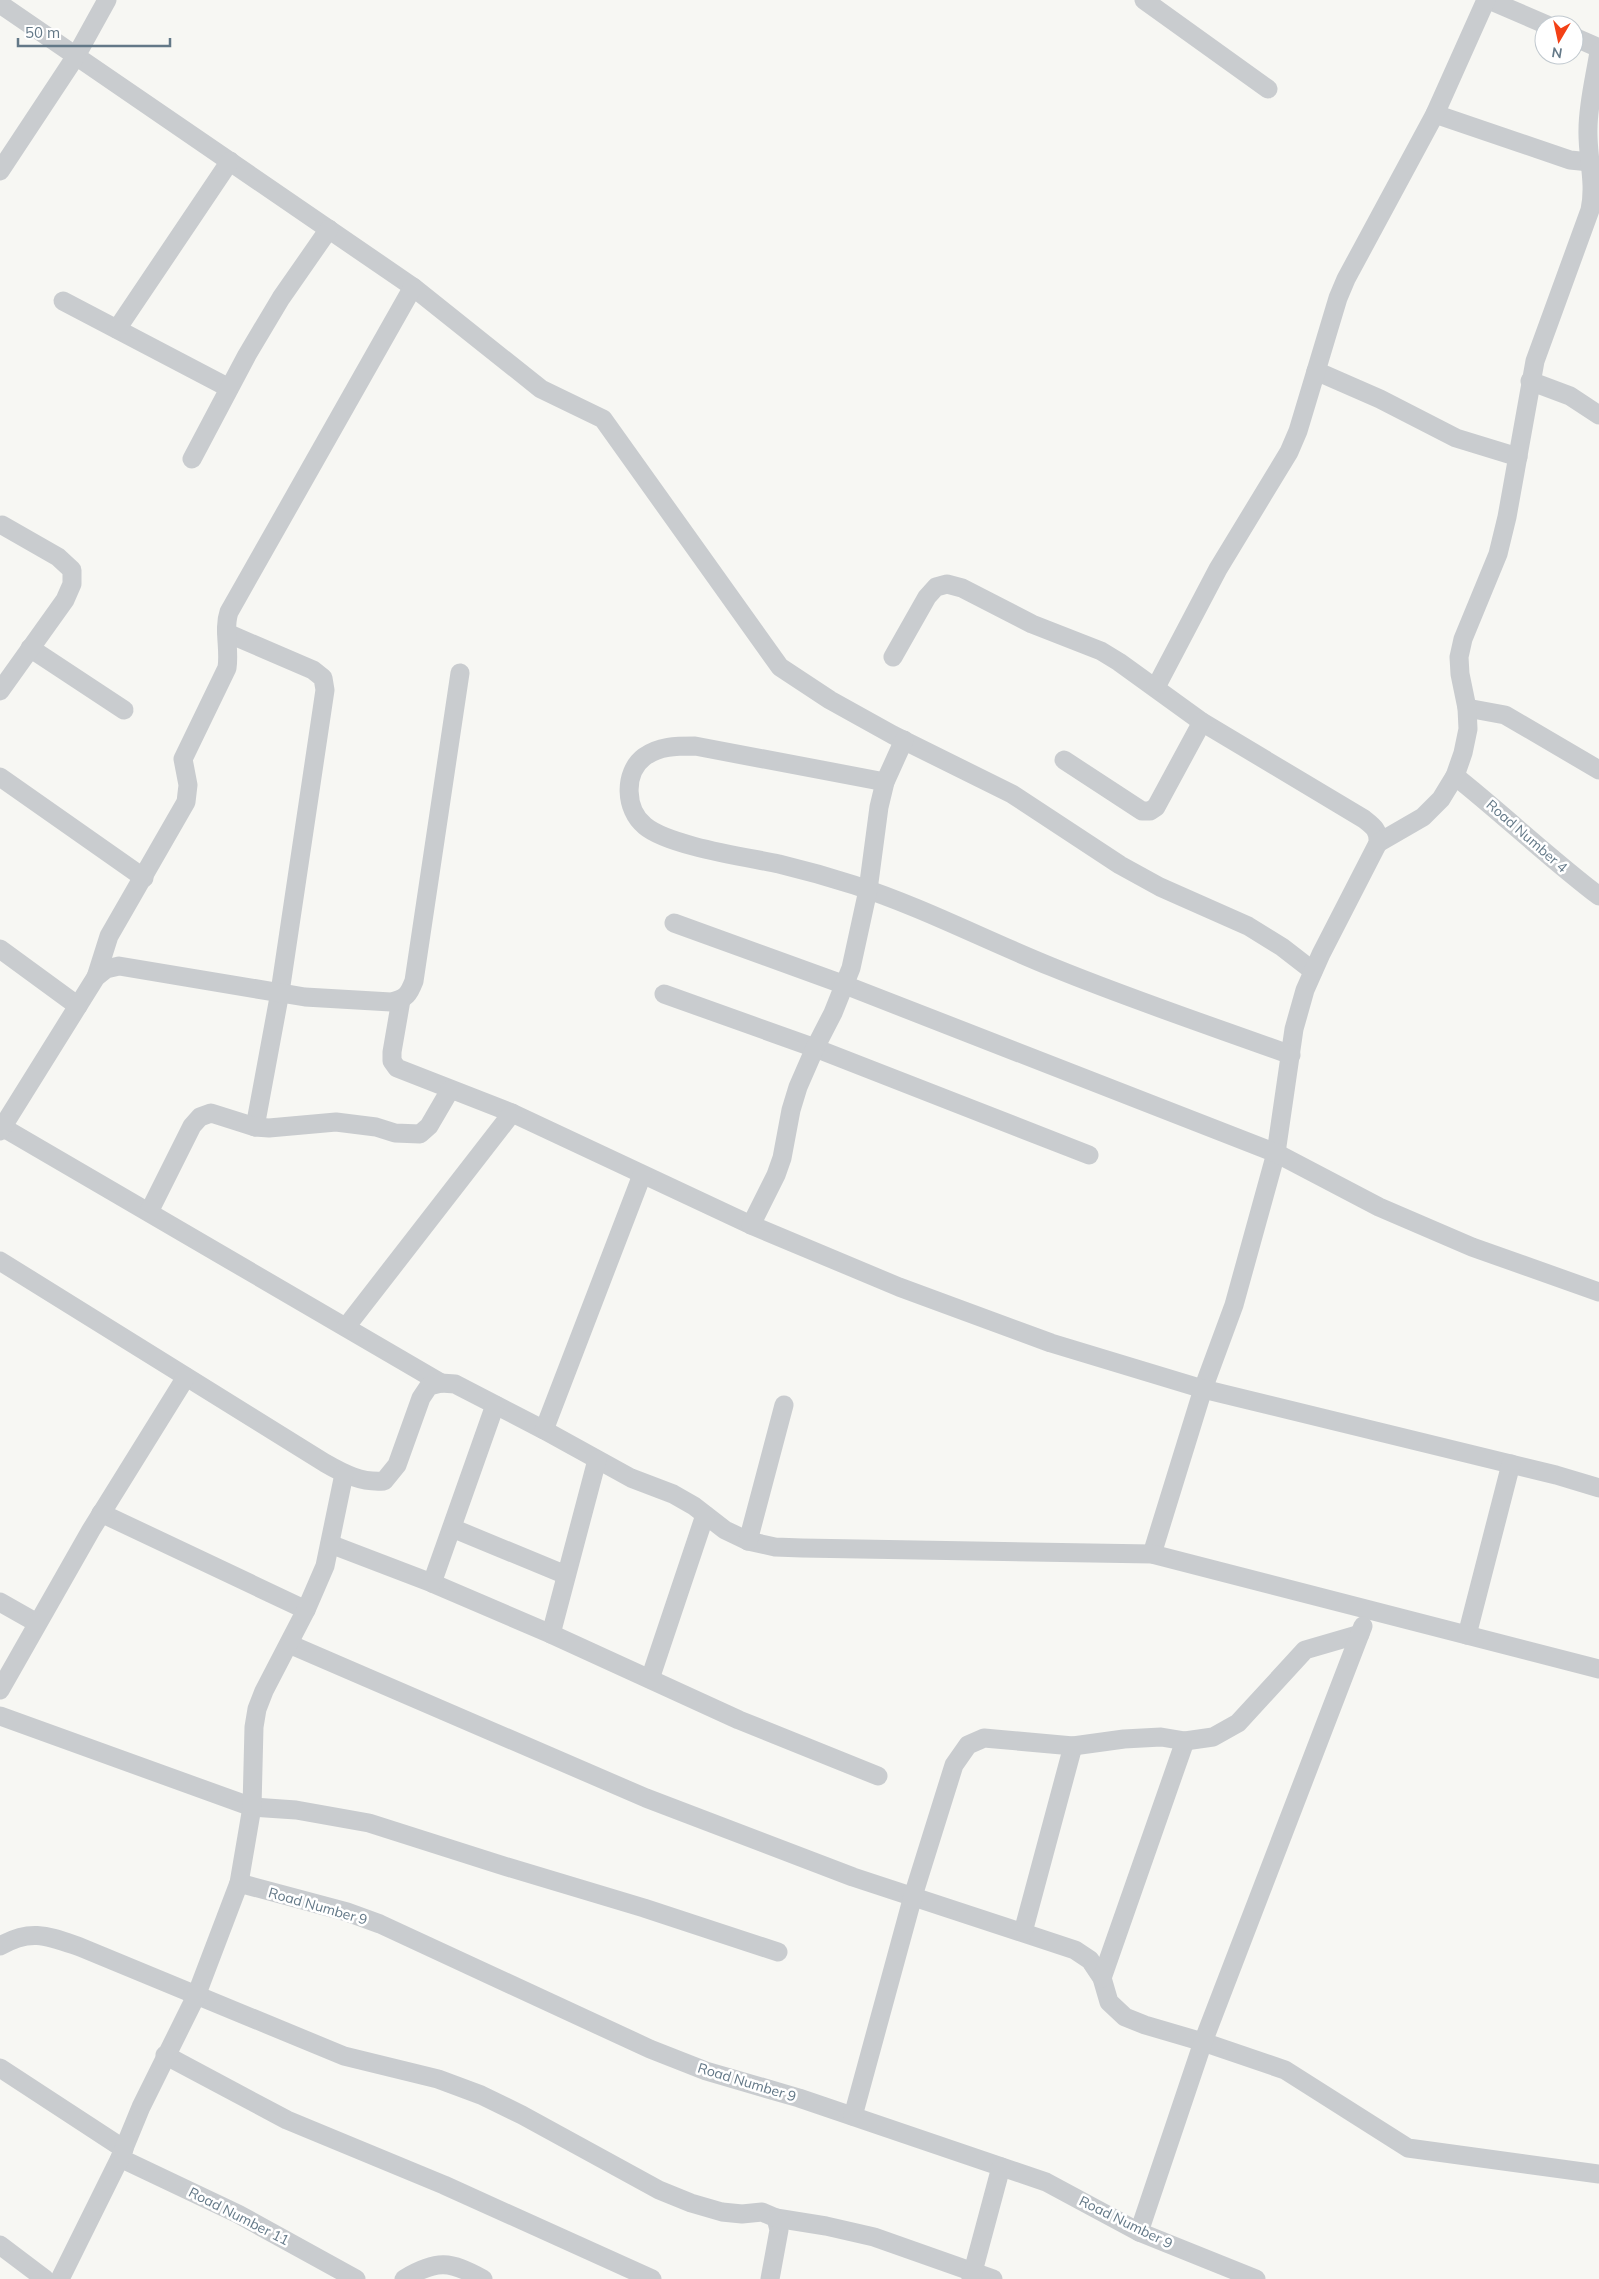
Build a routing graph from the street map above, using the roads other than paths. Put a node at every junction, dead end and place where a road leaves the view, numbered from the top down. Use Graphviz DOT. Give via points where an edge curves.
graph roads {
  1 [pos="107,0"];
  2 [pos="1144,0"];
  3 [pos="1488,0"];
  4 [pos="0,4"];
  5 [pos="1534,19"];
  6 [pos="1584,42"];
  7 [pos="1599,50"];
  8 [pos="76,56"];
  9 [pos="1268,89"];
  10 [pos="1436,114"];
  11 [pos="230,160"];
  12 [pos="1590,162"];
  13 [pos="0,171"];
  14 [pos="1596,193"];
  15 [pos="329,229"];
  16 [pos="413,287"];
  17 [pos="63,300"];
  18 [pos="117,329"];
  19 [pos="1316,371"];
  20 [pos="1530,381"];
  21 [pos="229,388"];
  22 [pos="1599,415"];
  23 [pos="1518,457"];
  24 [pos="192,459"];
  25 [pos="2,524"];
  26 [pos="227,633"];
  27 [pos="30,648"];
  28 [pos="892,657"];
  29 [pos="460,673"];
  30 [pos="1156,687"];
  31 [pos="0,691"];
  32 [pos="1467,708"];
  33 [pos="124,710"];
  34 [pos="1202,722"];
  35 [pos="904,740"];
  36 [pos="1064,760"];
  37 [pos="1599,770"];
  38 [pos="1455,776"];
  39 [pos="0,777"];
  40 [pos="885,782"];
  41 [pos="1378,843"];
  42 [pos="144,878"];
  43 [pos="868,890"];
  44 [pos="1599,896"];
  45 [pos="674,923"];
  46 [pos="0,949"];
  47 [pos="1313,971"];
  48 [pos="96,976"];
  49 [pos="845,984"];
  50 [pos="280,992"];
  51 [pos="664,994"];
  52 [pos="401,1000"];
  53 [pos="78,1006"];
  54 [pos="815,1048"];
  55 [pos="1291,1055"];
  56 [pos="450,1090"];
  57 [pos="512,1113"];
  58 [pos="255,1128"];
  59 [pos="1,1129"];
  60 [pos="1276,1153"];
  61 [pos="1089,1155"];
  62 [pos="642,1175"];
  63 [pos="149,1212"];
  64 [pos="751,1226"];
  65 [pos="0,1261"];
  66 [pos="1599,1292"];
  67 [pos="346,1327"];
  68 [pos="186,1377"];
  69 [pos="441,1383"];
  70 [pos="1203,1389"];
  71 [pos="495,1405"];
  72 [pos="784,1405"];
  73 [pos="544,1430"];
  74 [pos="596,1460"];
  75 [pos="1512,1464"];
  76 [pos="344,1474"];
  77 [pos="1599,1488"];
  78 [pos="101,1513"];
  79 [pos="705,1514"];
  80 [pos="452,1528"];
  81 [pos="748,1540"];
  82 [pos="330,1544"];
  83 [pos="1152,1554"];
  84 [pos="566,1575"];
  85 [pos="432,1583"];
  86 [pos="0,1602"];
  87 [pos="1369,1609"];
  88 [pos="306,1610"];
  89 [pos="38,1623"];
  90 [pos="551,1634"];
  91 [pos="1360,1634"];
  92 [pos="1467,1635"];
  93 [pos="289,1644"];
  94 [pos="1599,1669"];
  95 [pos="650,1679"];
  96 [pos="0,1690"];
  97 [pos="0,1716"];
  98 [pos="1185,1741"];
  99 [pos="1074,1746"];
  100 [pos="878,1776"];
  101 [pos="252,1807"];
  102 [pos="239,1883"];
  103 [pos="914,1896"];
  104 [pos="1023,1932"];
  105 [pos="0,1946"];
  106 [pos="778,1952"];
  107 [pos="1102,1978"];
  108 [pos="196,1996"];
  109 [pos="1203,2042"];
  110 [pos="165,2055"];
  111 [pos="0,2068"];
  112 [pos="852,2116"];
  113 [pos="122,2154"];
  114 [pos="1001,2167"];
  115 [pos="1599,2174"];
  116 [pos="776,2218"];
  117 [pos="1139,2232"];
  118 [pos="0,2245"];
  119 [pos="971,2275"];
  120 [pos="45,2279"];
  121 [pos="60,2279"];
  122 [pos="356,2279"];
  123 [pos="404,2279"];
  124 [pos="483,2279"];
  125 [pos="652,2279"];
  126 [pos="770,2279"];
  127 [pos="993,2279"];
  128 [pos="1256,2279"];
  1 -- 8 [label="street"];
  2 -- 9 [label="street"];
  3 -- 5 [label="street"];
  3 -- 10 [label="street"];
  4 -- 8 [label="street"];
  6 -- 7 [label="street"];
  7 -- 12 [label="street" via="1588,126"];
  8 -- 11 [label="street"];
  8 -- 13 [label="street"];
  10 -- 12 [label="street" via="1570,160"];
  10 -- 19 [label="street" via="1346,279"];
  11 -- 15 [label="street"];
  11 -- 18 [label="street"];
  12 -- 14 [label="street"];
  14 -- 20 [label="street"];
  15 -- 16 [label="street"];
  15 -- 21 [label="street" via="281,298"];
  16 -- 26 [label="street" via="229,612 225,622"];
  16 -- 35 [label="street" via="541,389 603,419 780,667 830,700"];
  17 -- 18 [label="street"];
  18 -- 21 [label="street"];
  19 -- 23 [label="street" via="1456,438"];
  19 -- 30 [label="street" via="1289,452 1218,569"];
  20 -- 22 [label="street" via="1570,396"];
  20 -- 23 [label="street"];
  21 -- 24 [label="street"];
  23 -- 32 [label="street" via="1498,554 1459,657"];
  25 -- 27 [label="street" via="58,557 72,570 72,584 65,600"];
  26 -- 42 [label="street" via="229,654 226,668 183,759 188,785 186,802"];
  26 -- 50 [label="street" via="313,670 323,678 325,690"];
  27 -- 31 [label="street"];
  27 -- 33 [label="street"];
  28 -- 30 [label="street" via="926,597 936,587 947,584 962,588 1032,624 1101,651"];
  29 -- 52 [label="street" via="414,981 409,994"];
  30 -- 34 [label="street"];
  32 -- 37 [label="street" via="1505,715"];
  32 -- 38 [label="street" via="1468,729"];
  34 -- 36 [label="street" via="1156,807 1150,811 1142,811"];
  34 -- 41 [label="street" via="1364,819 1375,828"];
  35 -- 40 [label="street"];
  35 -- 47 [label="street" via="1012,794 1104,855 1160,887 1248,926"];
  38 -- 41 [label="street" via="1441,799 1423,817"];
  38 -- 44 [label="street, Road Number 4"];
  39 -- 42 [label="street"];
  40 -- 43 [label="street"];
  40 -- 43 [label="street" via="695,746 676,746 655,750 642,759 633,769 629,785 637,818 661,836 782,864"];
  41 -- 47 [label="street"];
  42 -- 48 [label="street" via="109,936"];
  43 -- 49 [label="street" via="856,951"];
  43 -- 55 [label="street" via="914,906 1052,967"];
  45 -- 49 [label="street"];
  46 -- 53 [label="street"];
  47 -- 55 [label="street" via="1294,1029"];
  48 -- 50 [label="street" via="119,966"];
  48 -- 53 [label="street"];
  49 -- 54 [label="street"];
  49 -- 60 [label="street"];
  50 -- 52 [label="street" via="305,997"];
  50 -- 58 [label="street"];
  51 -- 54 [label="street"];
  52 -- 56 [label="street" via="392,1061 408,1074"];
  53 -- 59 [label="street"];
  54 -- 61 [label="street"];
  54 -- 64 [label="street" via="791,1110 776,1175"];
  55 -- 60 [label="street"];
  56 -- 57 [label="street"];
  56 -- 58 [label="street" via="429,1126 420,1134 395,1134 376,1127 336,1122"];
  57 -- 62 [label="street"];
  57 -- 67 [label="street"];
  58 -- 63 [label="street" via="211,1113 200,1117 192,1126"];
  59 -- 63 [label="street"];
  60 -- 66 [label="street" via="1387,1211 1472,1247"];
  60 -- 70 [label="street" via="1234,1305"];
  62 -- 64 [label="street"];
  62 -- 73 [label="street"];
  63 -- 67 [label="street"];
  64 -- 70 [label="street" via="899,1287 1051,1343"];
  65 -- 68 [label="street"];
  67 -- 69 [label="street"];
  68 -- 76 [label="street"];
  68 -- 78 [label="street"];
  69 -- 71 [label="street" via="455,1384"];
  69 -- 76 [label="street" via="429,1386 421,1398 397,1465 384,1481 370,1482"];
  70 -- 75 [label="street"];
  70 -- 83 [label="street"];
  71 -- 73 [label="street"];
  71 -- 80 [label="street"];
  72 -- 81 [label="street"];
  73 -- 74 [label="street"];
  74 -- 79 [label="street" via="673,1494"];
  74 -- 84 [label="street"];
  75 -- 77 [label="street"];
  75 -- 92 [label="street"];
  76 -- 82 [label="street"];
  78 -- 88 [label="street"];
  78 -- 89 [label="street"];
  79 -- 81 [label="street" via="724,1530"];
  79 -- 95 [label="street"];
  80 -- 84 [label="street"];
  80 -- 85 [label="street"];
  81 -- 83 [label="street" via="775,1547 802,1548"];
  82 -- 85 [label="street"];
  82 -- 88 [label="street" via="325,1566"];
  83 -- 87 [label="street"];
  84 -- 90 [label="street"];
  85 -- 90 [label="street"];
  86 -- 89 [label="street"];
  87 -- 91 [label="street"];
  87 -- 92 [label="street"];
  88 -- 93 [label="street"];
  89 -- 96 [label="street"];
  90 -- 95 [label="street"];
  91 -- 98 [label="street" via="1305,1650 1238,1723 1213,1737"];
  91 -- 109 [label="street"];
  92 -- 94 [label="street"];
  93 -- 101 [label="street" via="257,1709"];
  93 -- 103 [label="street" via="646,1798 853,1877"];
  95 -- 100 [label="street" via="739,1720"];
  97 -- 101 [label="street"];
  98 -- 99 [label="street" via="1142,1738"];
  98 -- 107 [label="street"];
  99 -- 103 [label="street" via="993,1738 968,1744 954,1765"];
  99 -- 104 [label="street"];
  101 -- 102 [label="street"];
  101 -- 106 [label="street" via="296,1810 369,1823"];
  102 -- 108 [label="street"];
  102 -- 112 [label="street, Road Number 9" via="355,1915 658,2052 706,2071"];
  103 -- 104 [label="street"];
  103 -- 112 [label="street"];
  104 -- 107 [label="street" via="1074,1950 1090,1960"];
  105 -- 108 [label="street" via="16,1937 32,1934 51,1938 80,1946"];
  107 -- 109 [label="street" via="1109,2002 1125,2017"];
  108 -- 110 [label="street"];
  108 -- 116 [label="street" via="344,2056 438,2079 481,2095 651,2186 691,2203 722,2212 762,2212"];
  109 -- 115 [label="street" via="1285,2070 1408,2148"];
  109 -- 117 [label="street"];
  110 -- 113 [label="street"];
  110 -- 125 [label="street" via="286,2120 444,2185"];
  111 -- 113 [label="street, Road Number 11"];
  112 -- 114 [label="street, Road Number 9"];
  113 -- 121 [label="street"];
  113 -- 122 [label="street, Road Number 11"];
  114 -- 117 [label="street, Road Number 9" via="1046,2182"];
  114 -- 119 [label="street"];
  116 -- 119 [label="street" via="874,2237"];
  116 -- 126 [label="street" via="779,2230"];
  117 -- 128 [label="street, Road Number 9"];
  118 -- 120 [label="street"];
  119 -- 127 [label="street"];
  123 -- 124 [label="street" via="421,2268 440,2263 465,2269"];
}
